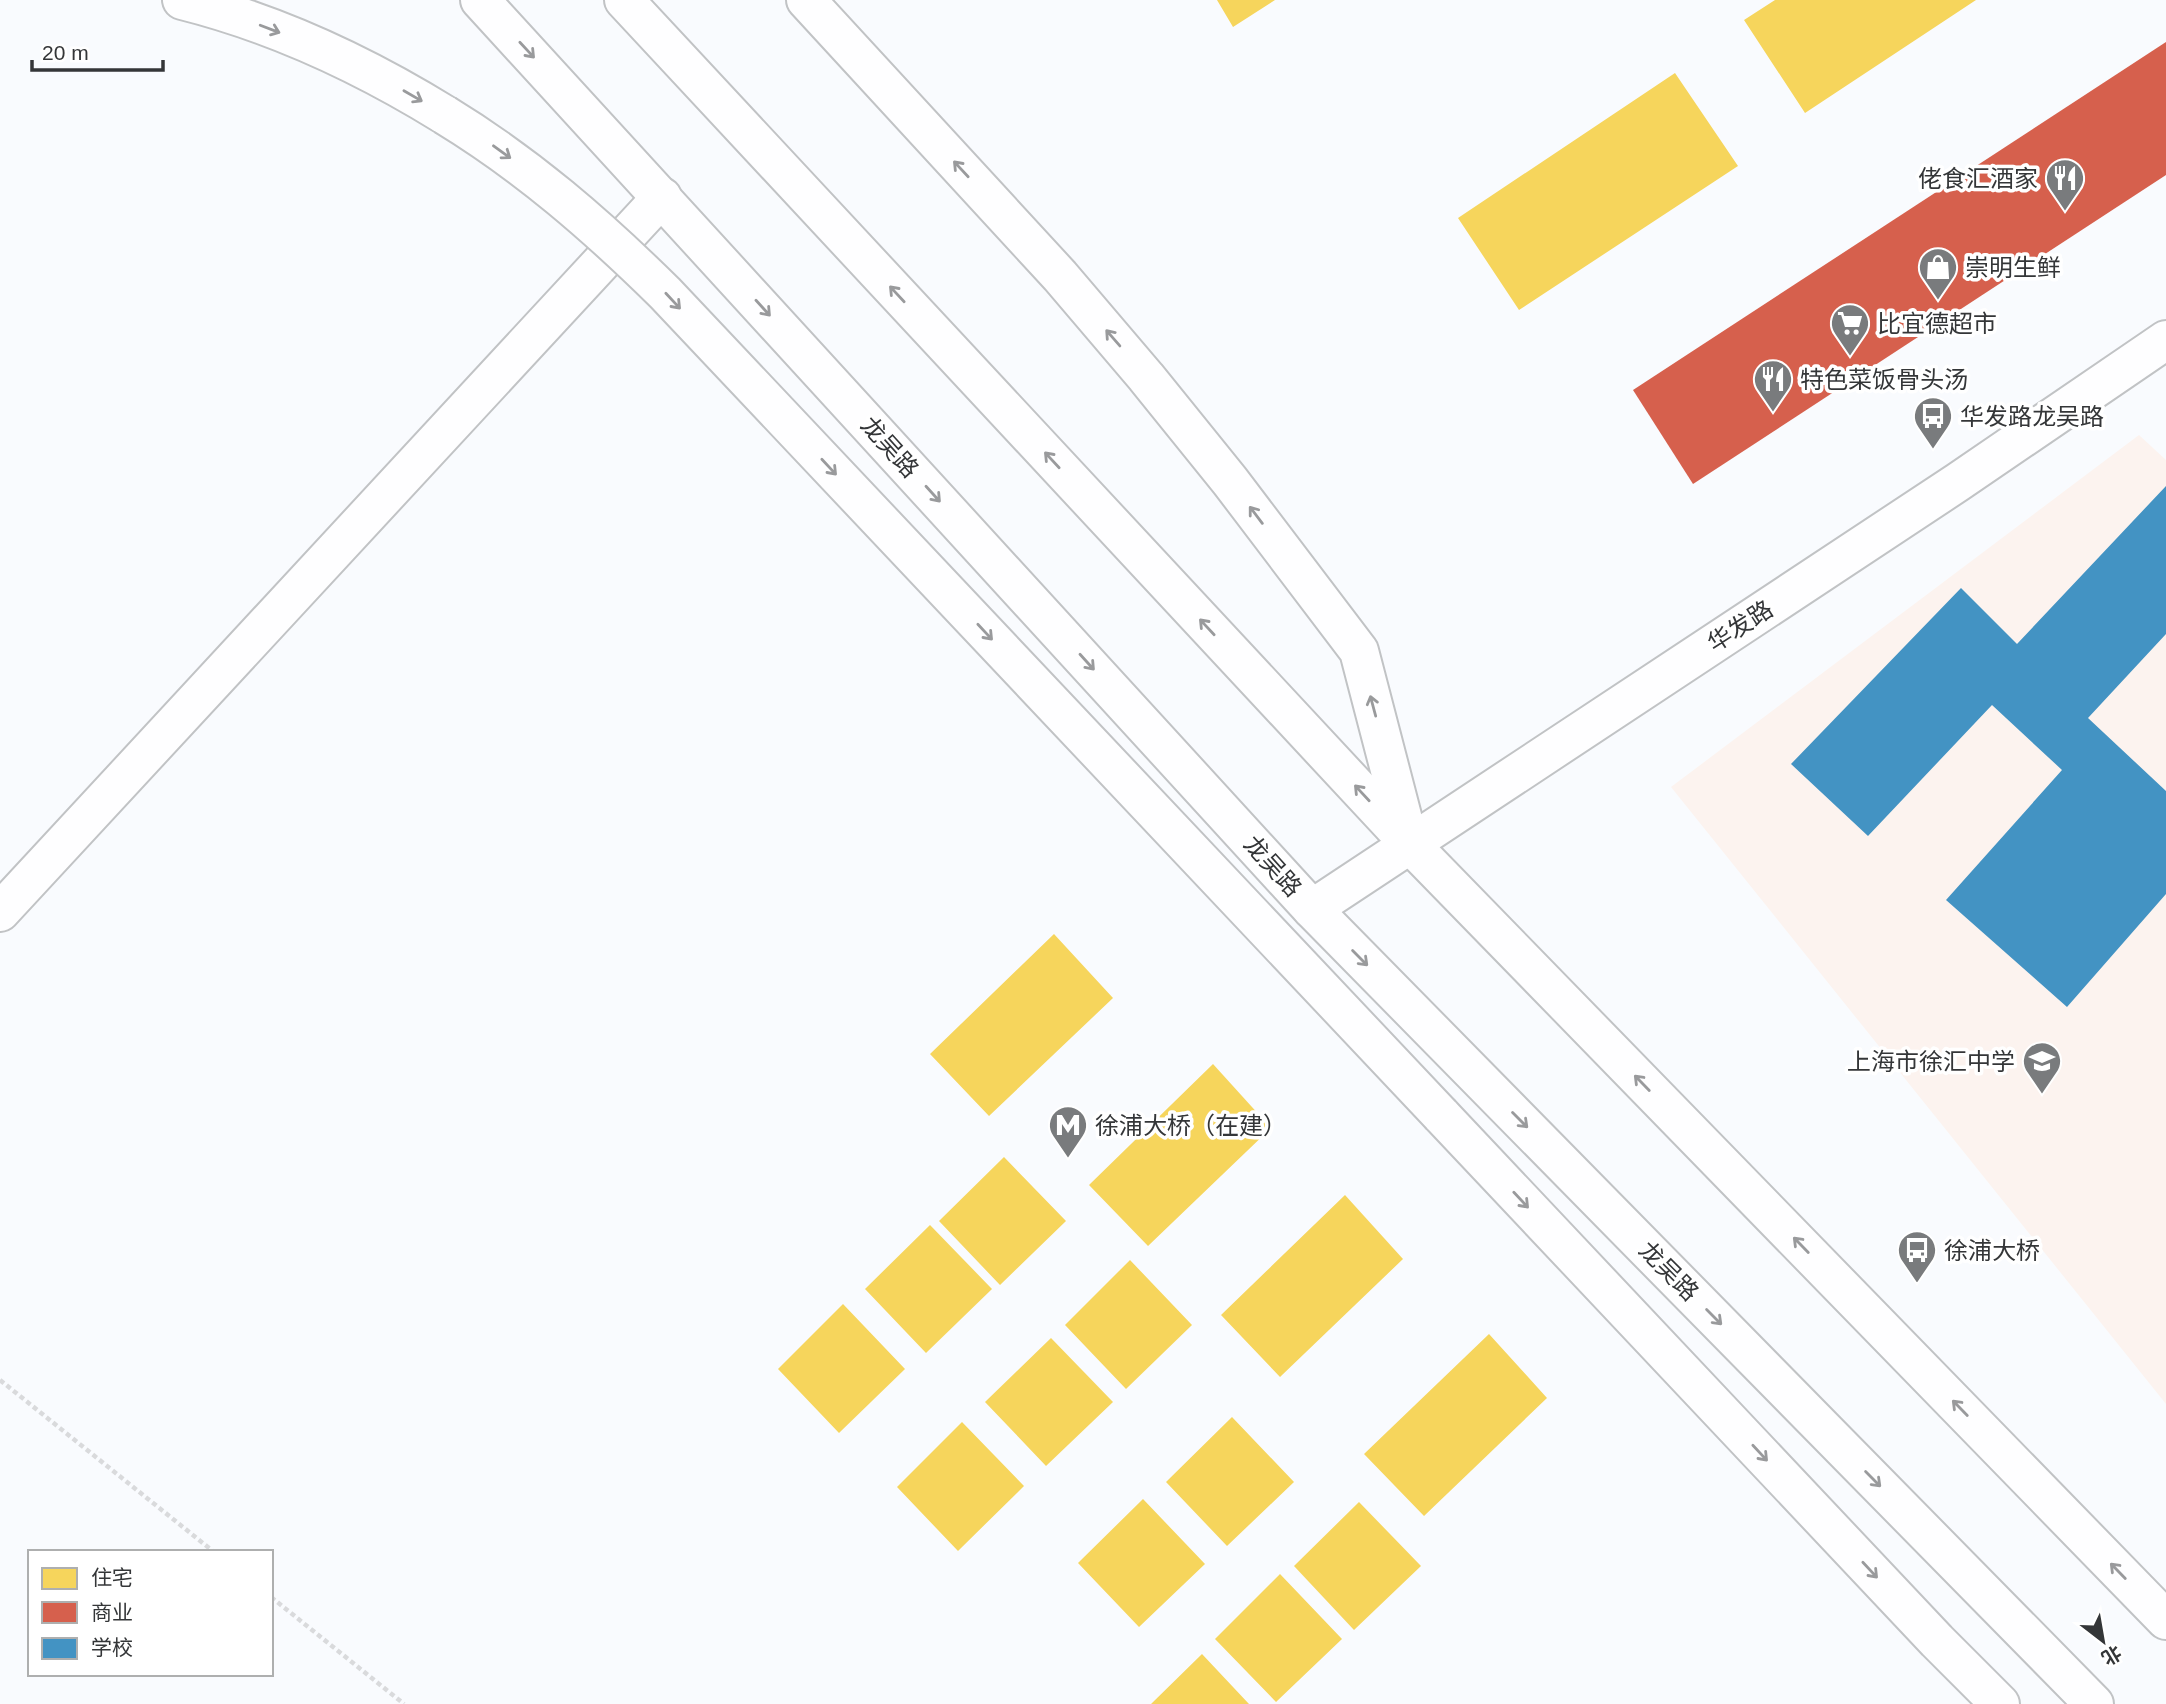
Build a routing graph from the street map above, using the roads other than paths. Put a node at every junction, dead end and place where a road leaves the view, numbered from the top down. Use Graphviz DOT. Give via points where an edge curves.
graph roads {
  1 [pos="182,0"];
  2 [pos="480,0"];
  3 [pos="624,0"];
  4 [pos="806,0"];
  5 [pos="662,197"];
  6 [pos="2166,340"];
  7 [pos="1409,843"];
  8 [pos="1312,909"];
  9 [pos="0,912"];
  10 [pos="2166,1620"];
  11 [pos="2000,1704"];
  12 [pos="2094,1704"];
  1 -- 11 [label="main road, one-way, bridge" via="269,28 342,58 411,94 480,136 608,236"];
  2 -- 5 [label="main road, 龙吴路, one-way"];
  7 -- 3 [label="main road, one-way"];
  7 -- 4 [label="main road, one-way" via="1359,651 1146,377"];
  5 -- 8 [label="main road, 龙吴路, one-way"];
  5 -- 9 [label="main road"];
  6 -- 7 [label="main road, 华发路"];
  7 -- 8 [label="main road, 华发路"];
  10 -- 7 [label="main road, one-way"];
  8 -- 12 [label="main road, 龙吴路, one-way"];
}
